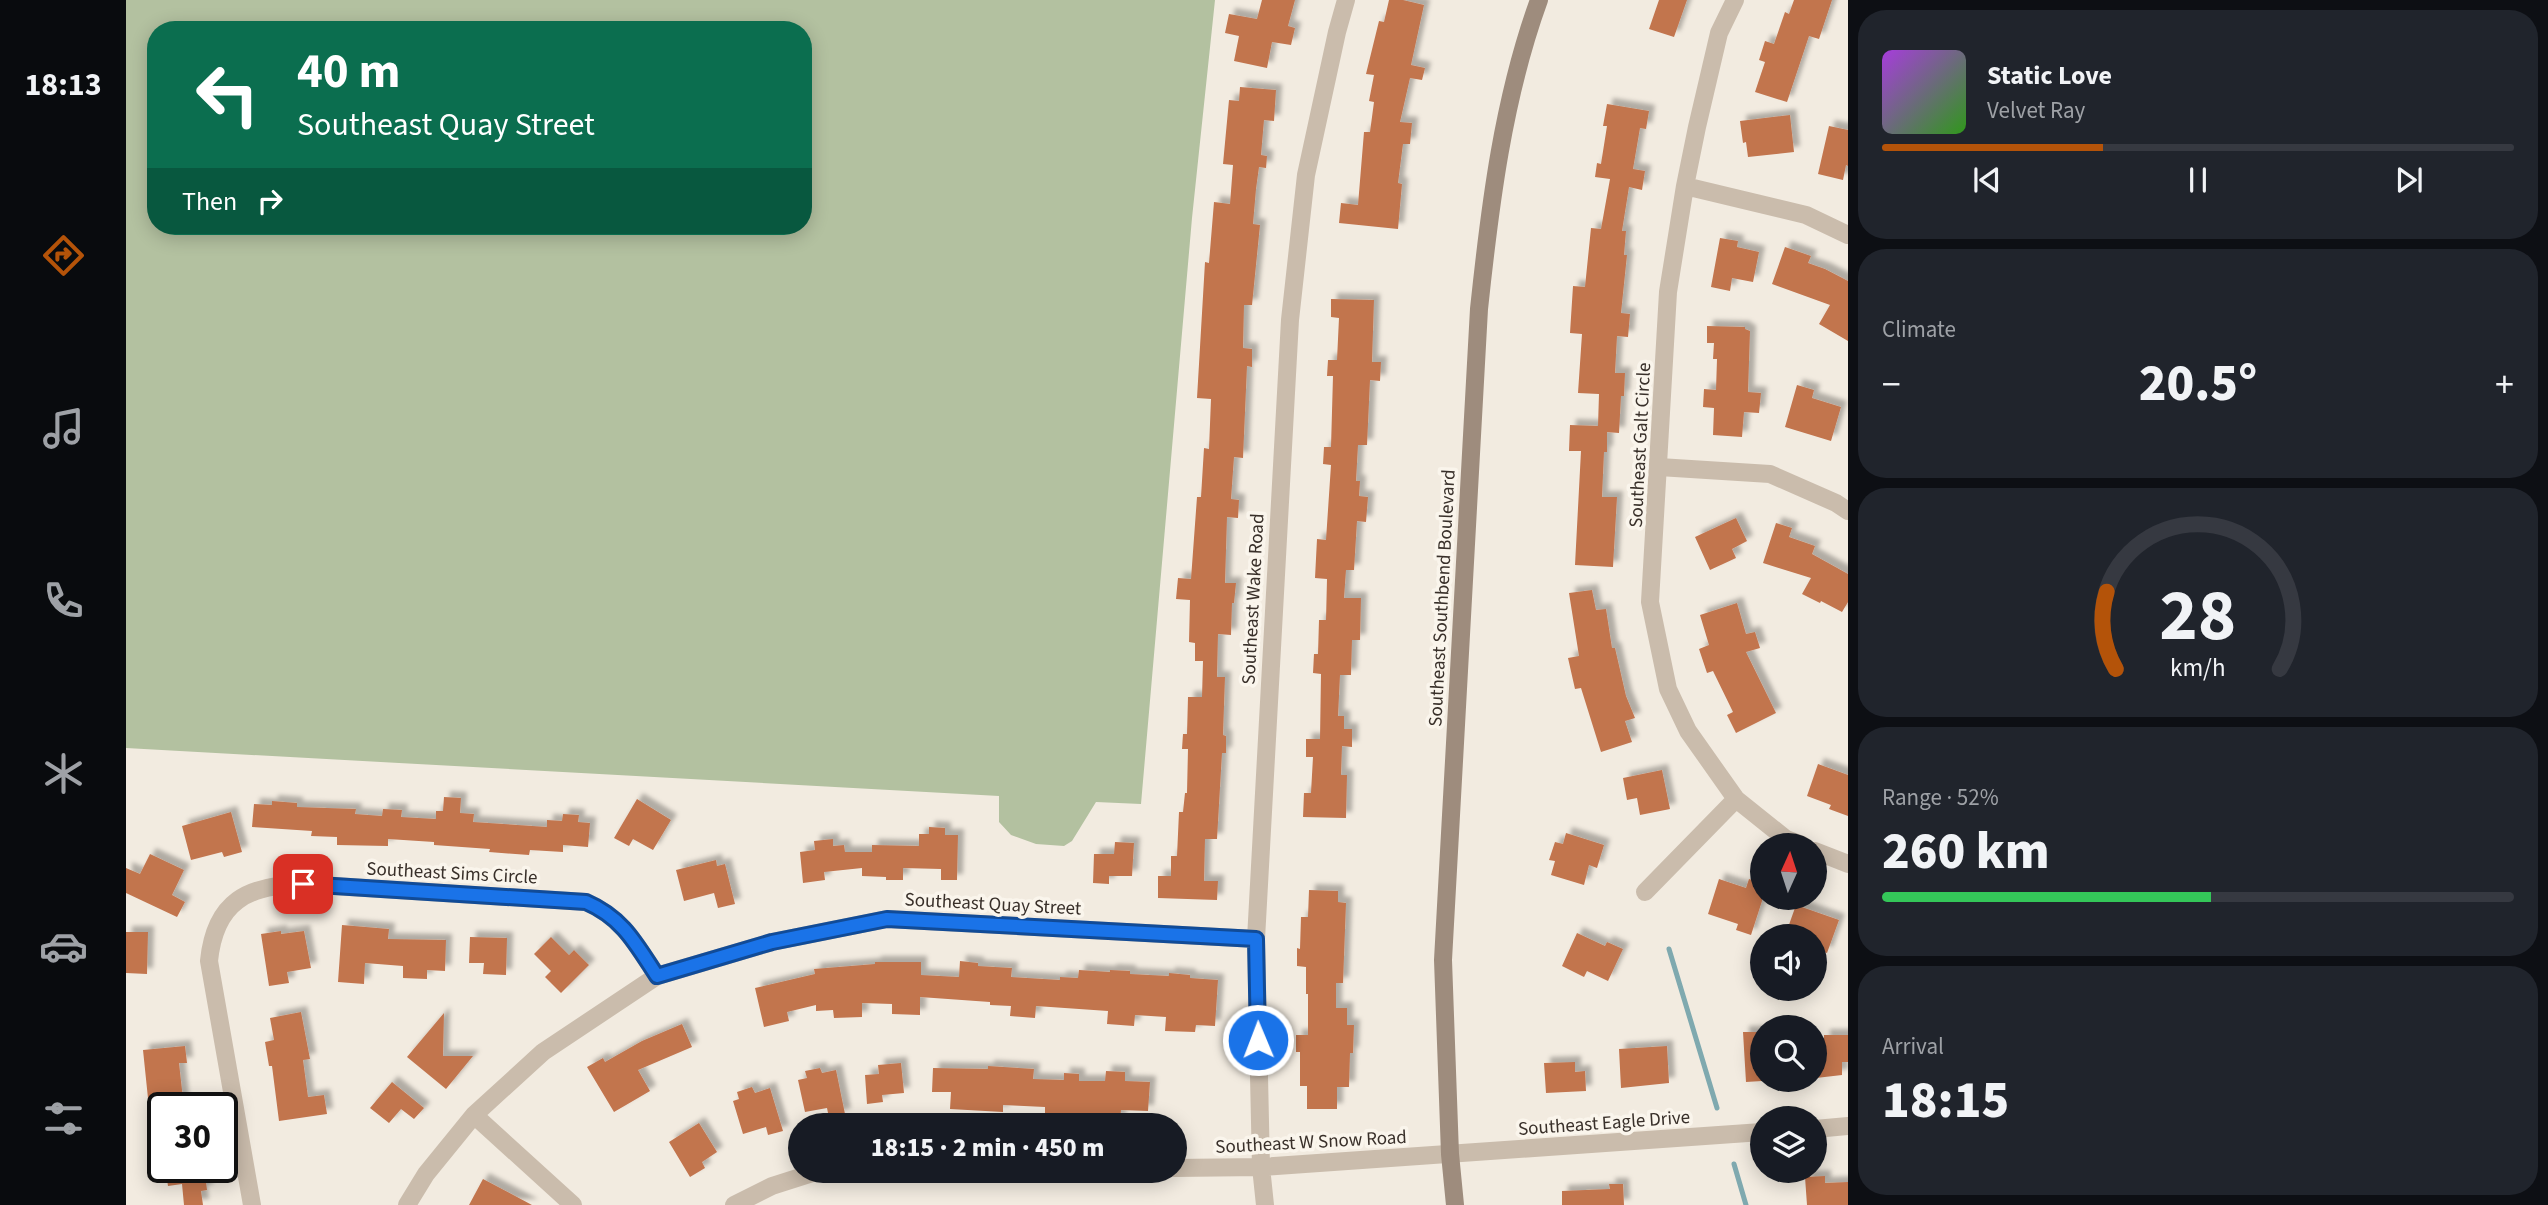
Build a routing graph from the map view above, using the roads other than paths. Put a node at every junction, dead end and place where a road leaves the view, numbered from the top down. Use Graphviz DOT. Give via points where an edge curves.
graph roads {
  1 [pos="1346,0"];
  2 [pos="1539,0"];
  3 [pos="1735,0"];
  4 [pos="1685,186"];
  5 [pos="1848,234"];
  6 [pos="1659,467"];
  7 [pos="1848,512"];
  8 [pos="1736,799"];
  9 [pos="1778,833"];
  10 [pos="1827,856"];
  11 [pos="1848,864"];
  12 [pos="1645,892"];
  13 [pos="1256,939"];
  14 [pos="657,976"];
  15 [pos="474,1115"];
  16 [pos="1848,1126"];
  17 [pos="1827,1128"];
  18 [pos="1750,1133"];
  19 [pos="1450,1154"];
  20 [pos="1261,1167"];
  21 [pos="1187,1168"];
  22 [pos="788,1181"];
  23 [pos="252,1205"];
  24 [pos="407,1205"];
  25 [pos="573,1205"];
  26 [pos="734,1205"];
  27 [pos="1265,1205"];
  28 [pos="1455,1205"];
  1 -- 13 [label="street, Southeast Wake Road" via="1306,175 1290,320"];
  2 -- 19 [label="street, Southeast Southbend Boulevard" via="1508,109 1488,215 1479,309 1443,960"];
  3 -- 4 [label="street, Southeast Galt Circle" via="1720,33"];
  4 -- 5 [label="street" via="1806,215"];
  4 -- 6 [label="street, Southeast Galt Circle" via="1668,292"];
  6 -- 7 [label="street" via="1770,474"];
  6 -- 8 [label="street, Southeast Galt Circle" via="1650,602 1658,652 1668,689 1688,731"];
  8 -- 9 [label="street, Southeast Galt Circle"];
  8 -- 12 [label="street"];
  10 -- 11 [label="street"];
  13 -- 14 [label="street, Southeast Quay Street" via="887,919 772,942"];
  13 -- 20 [label="street, Southeast Wake Road"];
  14 -- 15 [label="street, Southeast Quay Street" via="543,1052"];
  14 -- 23 [label="street, Southeast Sims Circle" via="628,931 614,917 586,902 303,884 275,884 237,899 218,925 209,961"];
  15 -- 24 [label="street, Southeast Quay Street"];
  15 -- 25 [label="street"];
  16 -- 17 [label="street"];
  18 -- 19 [label="street, Southeast Eagle Drive"];
  19 -- 20 [label="street, Southeast W Snow Road"];
  19 -- 28 [label="street, Southeast Southbend Boulevard"];
  20 -- 21 [label="street, Southeast W Snow Road"];
  20 -- 27 [label="street, Southeast Wake Road"];
  22 -- 26 [label="street"];
}
